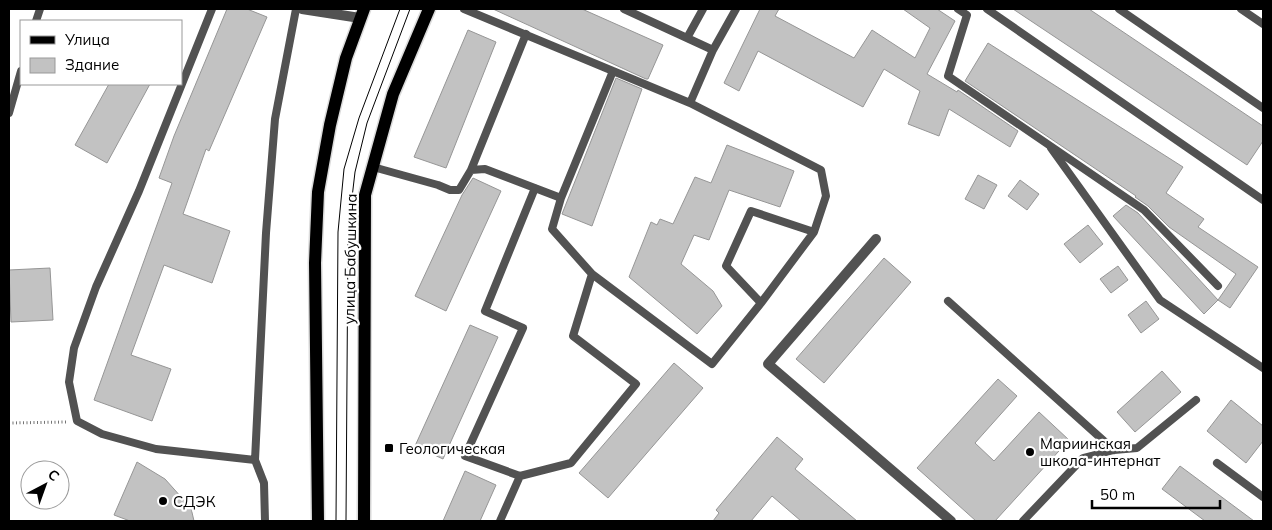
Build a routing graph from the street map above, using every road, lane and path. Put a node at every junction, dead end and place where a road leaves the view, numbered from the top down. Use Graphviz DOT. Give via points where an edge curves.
graph roads {
  1 [pos="212,9"];
  2 [pos="296,9"];
  3 [pos="302,9"];
  4 [pos="429,9"];
  5 [pos="464,9"];
  6 [pos="624,9"];
  7 [pos="703,9"];
  8 [pos="736,9"];
  9 [pos="958,9"];
  10 [pos="987,9"];
  11 [pos="1119,9"];
  12 [pos="1242,9"];
  13 [pos="362,13"];
  14 [pos="1263,24"];
  15 [pos="526,34"];
  16 [pos="687,38"];
  17 [pos="713,50"];
  18 [pos="613,71"];
  19 [pos="20,74"];
  20 [pos="182,84"];
  21 [pos="182,85"];
  22 [pos="690,103"];
  23 [pos="1263,108"];
  24 [pos="9,113"];
  25 [pos="1047,143"];
  26 [pos="373,167"];
  27 [pos="471,170"];
  28 [pos="535,188"];
  29 [pos="561,198"];
  30 [pos="1263,200"];
  31 [pos="814,232"];
  32 [pos="876,239"];
  33 [pos="592,274"];
  34 [pos="1218,286"];
  35 [pos="948,301"];
  36 [pos="761,303"];
  37 [pos="1263,368"];
  38 [pos="1196,400"];
  39 [pos="77,421"];
  40 [pos="9,423"];
  41 [pos="1114,450"];
  42 [pos="255,460"];
  43 [pos="1217,463"];
  44 [pos="520,476"];
  45 [pos="1263,497"];
  46 [pos="366,520"];
  47 [pos="265,521"];
  48 [pos="318,521"];
  49 [pos="500,521"];
  50 [pos="951,521"];
  51 [pos="1023,521"];
  1 -- 20 [label="lane"];
  2 -- 42 [label="lane" via="274,129"];
  3 -- 13 [label="street"];
  4 -- 26 [label="main road, улица Бабушкина" via="393,94"];
  5 -- 15 [label="lane"];
  6 -- 16 [label="lane"];
  7 -- 16 [label="lane"];
  8 -- 17 [label="lane"];
  9 -- 25 [label="lane" via="967,15 948,76"];
  10 -- 30 [label="lane"];
  11 -- 23 [label="lane"];
  12 -- 14 [label="lane"];
  13 -- 48 [label="main road" via="336,96 318,192 315,263"];
  15 -- 18 [label="lane"];
  15 -- 27 [label="lane"];
  16 -- 17 [label="lane"];
  17 -- 22 [label="lane"];
  18 -- 22 [label="lane"];
  18 -- 29 [label="lane"];
  19 -- 24 [label="lane"];
  21 -- 39 [label="lane" via="96,287 74,348 69,382"];
  22 -- 31 [label="lane" via="821,170 826,196"];
  25 -- 34 [label="lane" via="1144,210"];
  25 -- 37 [label="lane" via="1160,300"];
  26 -- 27 [label="lane" via="450,190 459,190"];
  26 -- 46 [label="main road, улица Бабушкина" via="365,195"];
  27 -- 28 [label="lane" via="485,169"];
  28 -- 29 [label="lane"];
  28 -- 44 [label="lane" via="484,311 523,328 465,456"];
  29 -- 33 [label="lane" via="552,230"];
  31 -- 36 [label="lane"];
  31 -- 36 [label="lane" via="751,211 726,266"];
  32 -- 50 [label="street" via="768,364"];
  33 -- 36 [label="lane" via="712,364"];
  33 -- 44 [label="lane" via="573,336 636,384 571,463"];
  35 -- 41 [label="lane"];
  38 -- 41 [label="lane" via="1137,448"];
  39 -- 40 [label="path"];
  39 -- 42 [label="lane" via="102,434 156,450"];
  41 -- 51 [label="lane" via="1083,458"];
  42 -- 47 [label="lane" via="264,483"];
  43 -- 45 [label="lane"];
  44 -- 49 [label="lane"];
}
